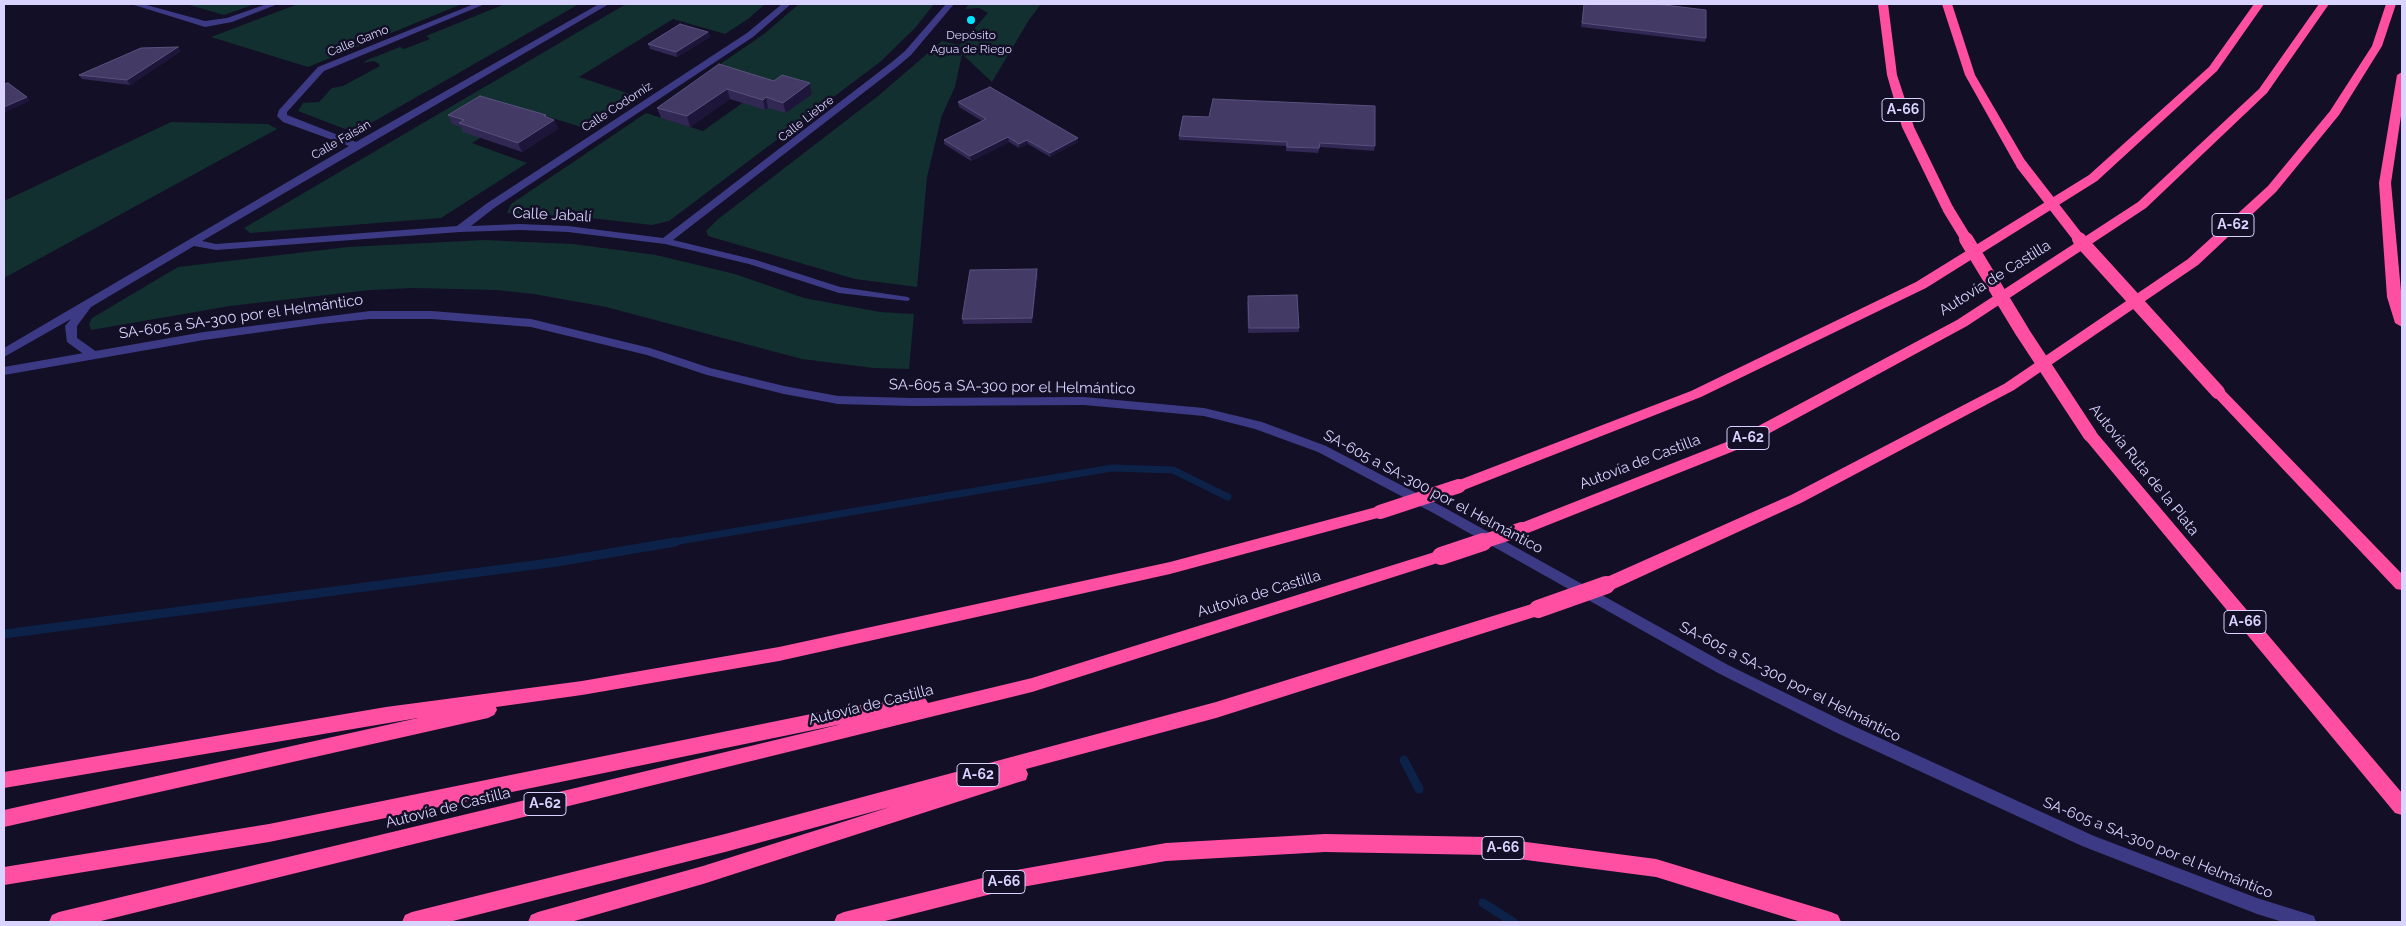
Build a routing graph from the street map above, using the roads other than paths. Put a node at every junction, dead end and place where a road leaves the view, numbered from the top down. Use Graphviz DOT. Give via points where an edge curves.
graph roads {
  1 [pos="135,4"];
  2 [pos="274,4"];
  3 [pos="481,4"];
  4 [pos="605,4"];
  5 [pos="787,4"];
  6 [pos="950,4"];
  7 [pos="1883,4"];
  8 [pos="1947,4"];
  9 [pos="2259,4"];
  10 [pos="2324,4"];
  11 [pos="2391,4"];
  12 [pos="2402,75"];
  13 [pos="358,146"];
  14 [pos="460,229"];
  15 [pos="665,241"];
  16 [pos="192,242"];
  17 [pos="904,299"];
  18 [pos="91,301"];
  19 [pos="2402,324"];
  20 [pos="4,353"];
  21 [pos="92,355"];
  22 [pos="4,371"];
  23 [pos="2402,584"];
  24 [pos="1032,685"];
  25 [pos="582,688"];
  26 [pos="1216,710"];
  27 [pos="4,780"];
  28 [pos="2402,807"];
  29 [pos="4,820"];
  30 [pos="4,876"];
  31 [pos="59,922"];
  32 [pos="412,922"];
  33 [pos="538,922"];
  34 [pos="844,922"];
  35 [pos="1831,922"];
  36 [pos="2308,922"];
  1 -- 2 [label="street" via="192,21 215,24"];
  3 -- 13 [label="street, Calle Gamo" via="321,69 282,112 286,120"];
  4 -- 13 [label="street, Calle Faisán"];
  5 -- 14 [label="street, Calle Codorniz" via="750,35"];
  6 -- 15 [label="street, Calle Liebre" via="895,64"];
  7 -- 28 [label="highway, Autovía Ruta de la Plata / A-66, bridge" via="1892,75 1908,127 1948,209 2023,333 2090,435"];
  8 -- 23 [label="highway, bridge" via="1970,76 2021,164 2064,221 2218,392"];
  9 -- 25 [label="highway, bridge" via="2213,69 2093,178 1921,285 1696,394 1459,486 1380,512 1170,568 779,654"];
  10 -- 24 [label="highway, Autovía de Castilla / A-62, bridge" via="2263,91 2142,206 1962,323 1739,443 1522,529"];
  11 -- 26 [label="highway, A-62, bridge" via="2377,46 2335,113 2272,189 2193,262 2009,387 1796,499 1606,585"];
  12 -- 19 [label="highway" via="2385,184 2394,298"];
  13 -- 16 [label="street, Calle Faisán"];
  14 -- 15 [label="street, Calle Jabalí" via="568,229"];
  14 -- 16 [label="street, Calle Jabalí" via="224,246"];
  15 -- 17 [label="street, Calle Jabalí" via="752,262 839,290"];
  16 -- 18 [label="street, Calle Faisán"];
  18 -- 20 [label="street, Calle Faisán"];
  18 -- 21 [label="street, Calle Faisán" via="71,326 71,339"];
  21 -- 22 [label="street, SA-605 a SA-300 por el Helmántico"];
  21 -- 36 [label="street, SA-605 a SA-300 por el Helmántico" via="320,320 441,315 531,323 650,352 707,371 838,400 1101,402 1204,412 1258,425 1330,454 1442,512 1722,670 1842,728 2088,841 2257,906"];
  24 -- 30 [label="highway" via="836,717 269,832"];
  24 -- 31 [label="highway, Autovía de Castilla / A-62"];
  25 -- 27 [label="highway" via="386,715"];
  25 -- 29 [label="highway"];
  26 -- 32 [label="highway, A-62" via="725,843"];
  26 -- 33 [label="highway" via="703,875"];
  34 -- 35 [label="highway, A-66" via="1011,880 1166,852 1325,843 1488,846 1656,868"];
}
